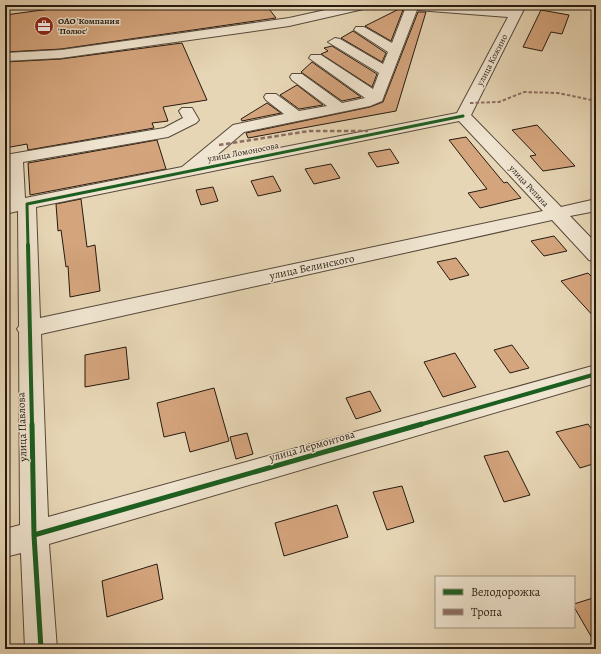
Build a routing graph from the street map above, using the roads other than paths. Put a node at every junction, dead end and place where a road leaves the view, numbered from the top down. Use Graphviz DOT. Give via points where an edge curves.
graph roads {
  1 [pos="364,5"];
  2 [pos="407,7"];
  3 [pos="518,10"];
  4 [pos="360,30"];
  5 [pos="335,42"];
  6 [pos="395,50"];
  7 [pos="5,57"];
  8 [pos="316,58"];
  9 [pos="387,72"];
  10 [pos="297,77"];
  11 [pos="271,97"];
  12 [pos="377,98"];
  13 [pos="340,108"];
  14 [pos="187,111"];
  15 [pos="463,116"];
  16 [pos="297,117"];
  17 [pos="9,159"];
  18 [pos="187,172"];
  19 [pos="596,205"];
  20 [pos="16,206"];
  21 [pos="556,214"];
  22 [pos="596,255"];
  23 [pos="28,329"];
  24 [pos="596,374"];
  25 [pos="34,535"];
  26 [pos="5,543"];
  27 [pos="41,649"];
  1 -- 7 [label="street" via="289,22 61,54"];
  2 -- 3 [label="street"];
  2 -- 6 [label="street"];
  3 -- 15 [label="street, улица Кожино"];
  4 -- 6 [label="street"];
  5 -- 9 [label="street"];
  6 -- 9 [label="street"];
  8 -- 12 [label="street"];
  9 -- 12 [label="street"];
  10 -- 13 [label="street"];
  11 -- 16 [label="street"];
  12 -- 13 [label="street" via="370,102"];
  13 -- 16 [label="street"];
  14 -- 17 [label="street" via="191,120 168,132"];
  15 -- 18 [label="street, улица Ломоносова"];
  15 -- 21 [label="street, улица Репина"];
  16 -- 18 [label="street" via="239,128"];
  17 -- 20 [label="street, улица Павлова"];
  18 -- 20 [label="street, улица Ломоносова"];
  19 -- 21 [label="street, улица Белинского"];
  20 -- 23 [label="street, улица Павлова"];
  21 -- 22 [label="street, улица Репина"];
  21 -- 23 [label="street, улица Белинского"];
  23 -- 25 [label="street, улица Павлова"];
  24 -- 25 [label="street, улица Лермонтова"];
  25 -- 26 [label="street, улица Лермонтова"];
  25 -- 27 [label="street, улица Павлова"];
}
